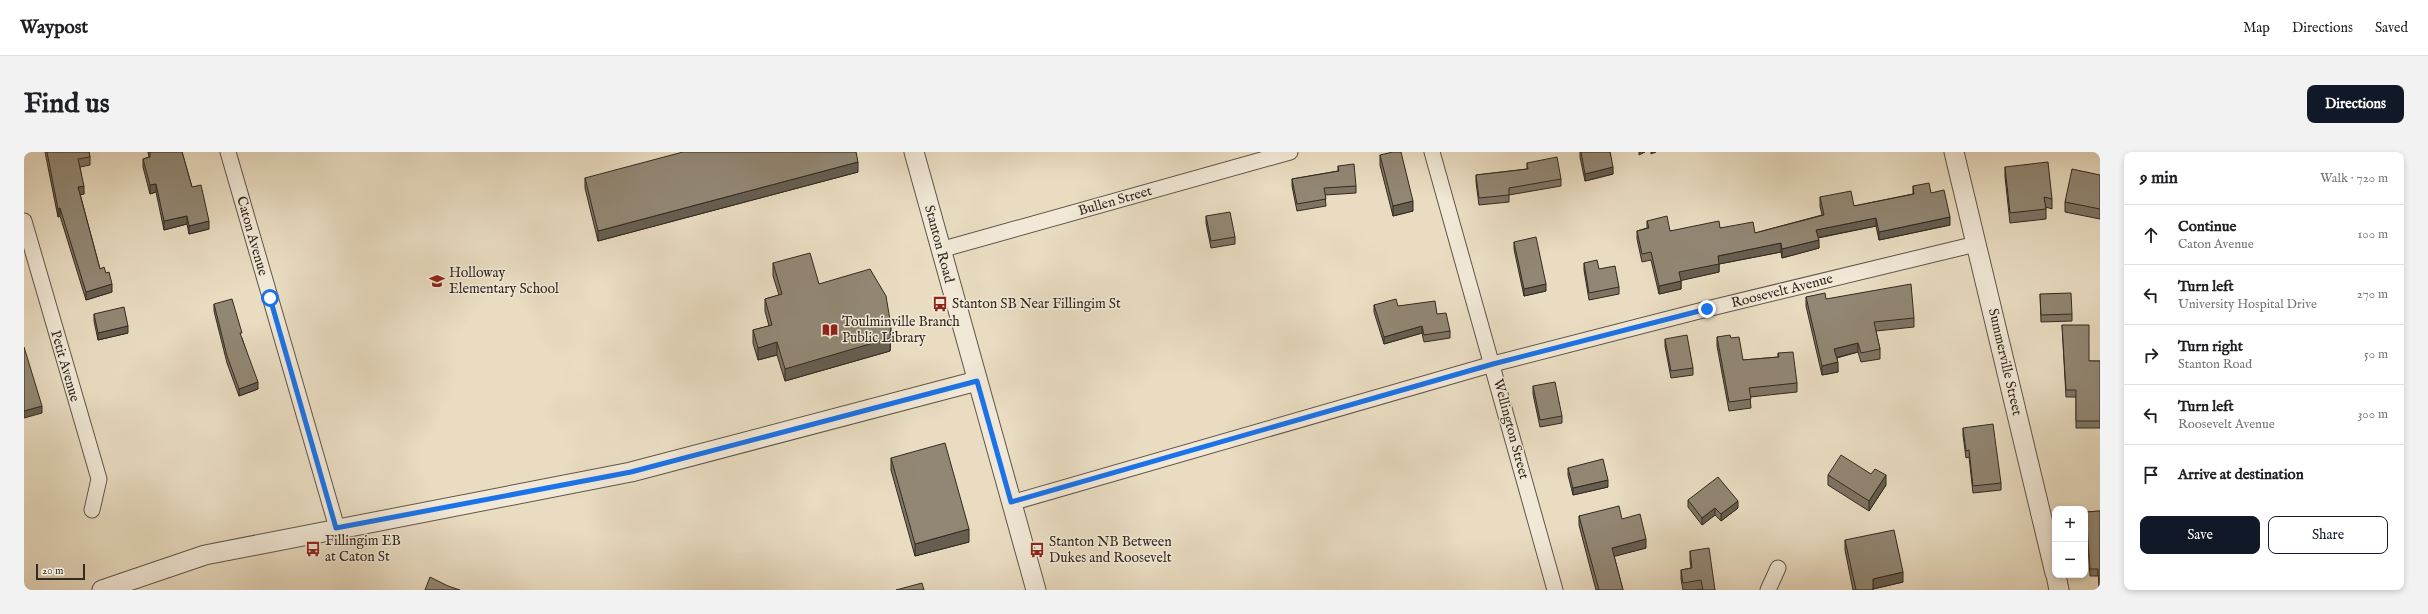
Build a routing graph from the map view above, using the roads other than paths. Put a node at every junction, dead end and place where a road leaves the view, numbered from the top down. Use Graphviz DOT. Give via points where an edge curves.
graph roads {
  1 [pos="228,152"];
  2 [pos="914,152"];
  3 [pos="1290,152"];
  4 [pos="1954,152"];
  5 [pos="1437,153"];
  6 [pos="24,221"];
  7 [pos="1976,244"];
  8 [pos="940,250"];
  9 [pos="1493,364"];
  10 [pos="977,381"];
  11 [pos="1011,502"];
  12 [pos="92,510"];
  13 [pos="336,528"];
  14 [pos="2052,561"];
  15 [pos="1778,568"];
  16 [pos="2056,578"];
  17 [pos="102,590"];
  18 [pos="1036,590"];
  19 [pos="1555,590"];
  20 [pos="1768,590"];
  21 [pos="2059,590"];
  1 -- 13 [label="street, Caton Avenue"];
  2 -- 8 [label="street, Stanton Road"];
  3 -- 8 [label="street, Bullen Street"];
  4 -- 7 [label="street, Summerville Street"];
  5 -- 9 [label="street, Wellington Street"];
  6 -- 12 [label="street, Petit Avenue" via="99,479"];
  7 -- 9 [label="street, Roosevelt Avenue"];
  7 -- 14 [label="street, Summerville Street"];
  8 -- 10 [label="street, Stanton Road"];
  9 -- 11 [label="street, Roosevelt Avenue"];
  9 -- 19 [label="street, Wellington Street"];
  10 -- 11 [label="street, Stanton Road"];
  10 -- 13 [label="street" via="631,472"];
  11 -- 18 [label="street, Stanton Road"];
  13 -- 17 [label="street" via="205,555"];
  15 -- 20 [label="street"];
  16 -- 21 [label="street, Summerville Street"];
}
